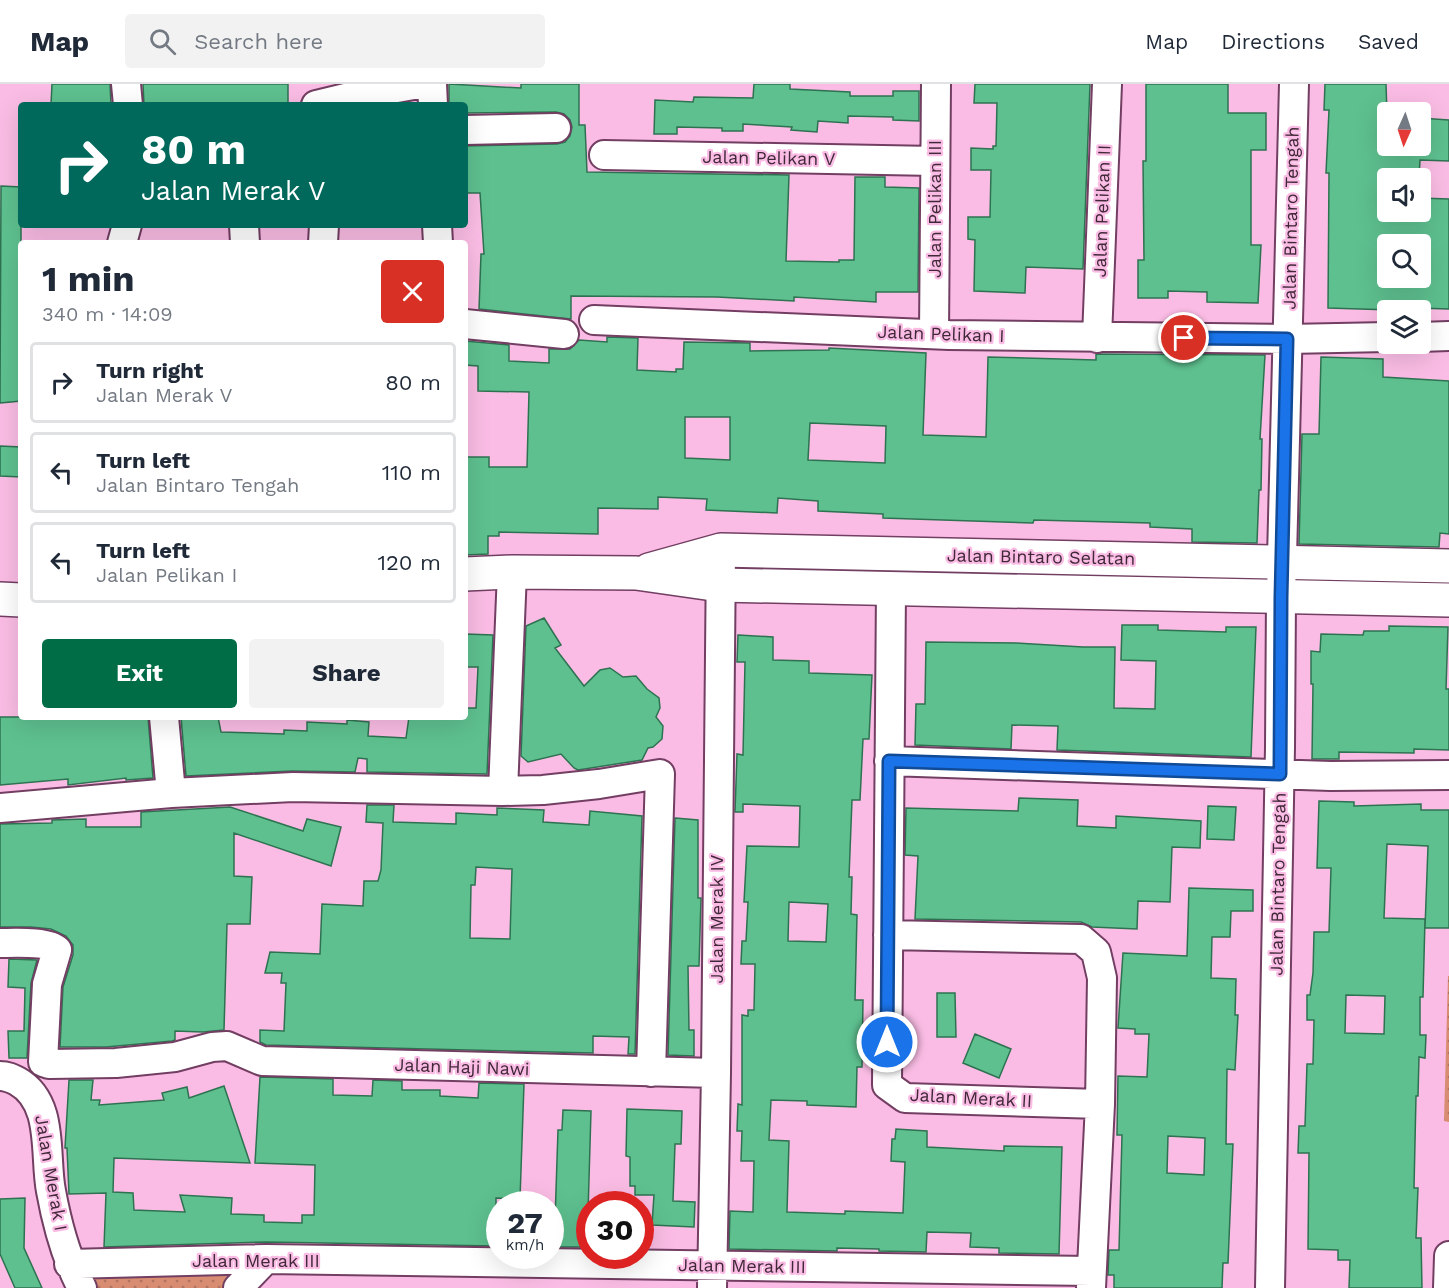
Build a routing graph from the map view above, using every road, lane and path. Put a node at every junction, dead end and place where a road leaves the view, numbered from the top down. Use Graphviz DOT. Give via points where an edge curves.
graph roads {
  1 [pos="126,84"];
  2 [pos="419,84"];
  3 [pos="432,84"];
  4 [pos="936,84"];
  5 [pos="1107,84"];
  6 [pos="1294,84"];
  7 [pos="128,102"];
  8 [pos="329,102"];
  9 [pos="433,102"];
  10 [pos="556,128"];
  11 [pos="468,130"];
  12 [pos="604,155"];
  13 [pos="935,161"];
  14 [pos="594,320"];
  15 [pos="468,324"];
  16 [pos="564,334"];
  17 [pos="934,334"];
  18 [pos="1449,336"];
  19 [pos="1377,337"];
  20 [pos="1431,337"];
  21 [pos="1097,338"];
  22 [pos="1287,339"];
  23 [pos="721,550"];
  24 [pos="1282,562"];
  25 [pos="1449,566"];
  26 [pos="512,572"];
  27 [pos="636,573"];
  28 [pos="468,574"];
  29 [pos="720,585"];
  30 [pos="891,589"];
  31 [pos="1281,597"];
  32 [pos="0,599"];
  33 [pos="18,600"];
  34 [pos="1449,600"];
  35 [pos="164,720"];
  36 [pos="889,761"];
  37 [pos="1280,774"];
  38 [pos="1449,775"];
  39 [pos="503,791"];
  40 [pos="171,793"];
  41 [pos="0,808"];
  42 [pos="888,935"];
  43 [pos="0,943"];
  44 [pos="651,1072"];
  45 [pos="716,1073"];
  46 [pos="0,1076"];
  47 [pos="1100,1104"];
  48 [pos="1449,1256"];
  49 [pos="266,1259"];
  50 [pos="1449,1273"];
  51 [pos="76,1276"];
  52 [pos="712,1277"];
  53 [pos="1091,1280"];
  54 [pos="238,1288"];
  55 [pos="1270,1288"];
  56 [pos="1448,1288"];
  1 -- 7 [label="street"];
  2 -- 8 [label="street"];
  3 -- 9 [label="street"];
  4 -- 13 [label="street, Jalan Pelikan III"];
  5 -- 21 [label="street, Jalan Pelikan II"];
  6 -- 22 [label="street, Jalan Bintaro Tengah"];
  10 -- 11 [label="street"];
  12 -- 13 [label="street, Jalan Pelikan V"];
  13 -- 17 [label="street, Jalan Pelikan III"];
  14 -- 17 [label="street, Jalan Pelikan I"];
  15 -- 16 [label="street"];
  17 -- 21 [label="street, Jalan Pelikan I"];
  18 -- 20 [label="street"];
  19 -- 22 [label="street, Jalan Pelikan I"];
  21 -- 22 [label="street, Jalan Pelikan I"];
  22 -- 24 [label="street, Jalan Bintaro Tengah"];
  23 -- 24 [label="street, Jalan Bintaro Selatan"];
  23 -- 27 [label="street, Jalan Bintaro Selatan"];
  23 -- 29 [label="street, Jalan Merak IV"];
  24 -- 25 [label="street, Jalan Bintaro Selatan"];
  24 -- 31 [label="street, Jalan Bintaro Tengah"];
  26 -- 27 [label="street, Jalan Bintaro Selatan"];
  26 -- 28 [label="street, Jalan Bintaro Selatan"];
  26 -- 39 [label="street"];
  27 -- 29 [label="street, Jalan Bintaro Selatan"];
  29 -- 30 [label="street, Jalan Bintaro Selatan"];
  29 -- 45 [label="street, Jalan Merak IV"];
  30 -- 31 [label="street, Jalan Bintaro Selatan"];
  30 -- 36 [label="street, Jalan Merak II"];
  31 -- 34 [label="street, Jalan Bintaro Selatan"];
  31 -- 37 [label="street, Jalan Bintaro Tengah"];
  32 -- 33 [label="street"];
  35 -- 40 [label="street"];
  36 -- 37 [label="street"];
  36 -- 42 [label="street, Jalan Merak II"];
  37 -- 38 [label="street"];
  37 -- 55 [label="street, Jalan Bintaro Tengah"];
  39 -- 40 [label="street" via="293,787"];
  39 -- 44 [label="street" via="599,784 660,774"];
  40 -- 41 [label="street"];
  42 -- 47 [label="street" via="1081,939 1096,952 1102,978"];
  42 -- 47 [label="street, Jalan Merak II" via="887,1085 905,1098"];
  43 -- 44 [label="street, Jalan Haji Nawi" via="45,945 57,950 47,984 43,1062 49,1064 116,1063 228,1046 262,1061"];
  44 -- 45 [label="street, Jalan Haji Nawi"];
  45 -- 52 [label="street, Jalan Merak IV"];
  46 -- 51 [label="street, Jalan Merak I" via="27,1086 40,1108 51,1190"];
  47 -- 53 [label="street"];
  48 -- 50 [label="street"];
  49 -- 51 [label="street, Jalan Merak III"];
  49 -- 52 [label="street, Jalan Merak III"];
  49 -- 54 [label="street"];
  50 -- 56 [label="street"];
  52 -- 53 [label="street, Jalan Merak III"];
}
